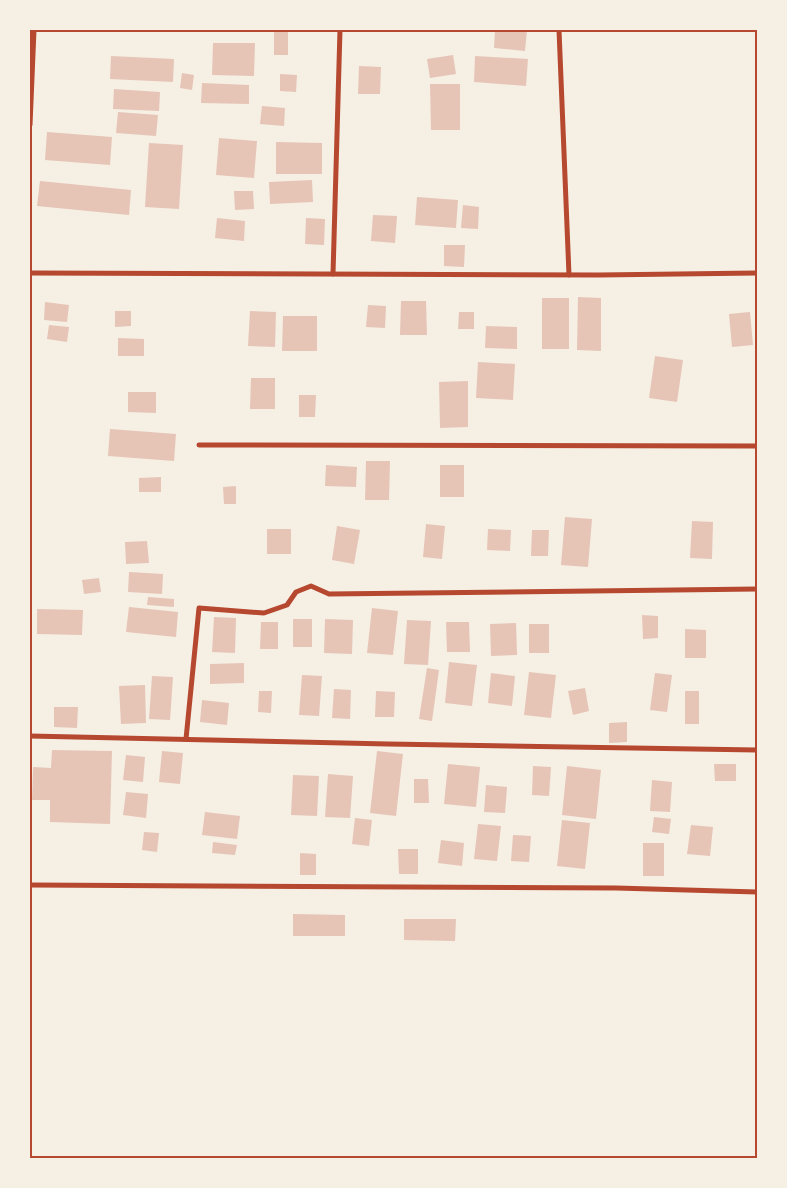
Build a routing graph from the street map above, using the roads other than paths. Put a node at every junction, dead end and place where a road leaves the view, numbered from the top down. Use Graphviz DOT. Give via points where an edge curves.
graph roads {
  1 [pos="34,30"];
  2 [pos="340,30"];
  3 [pos="559,30"];
  4 [pos="30,125"];
  5 [pos="30,273"];
  6 [pos="757,273"];
  7 [pos="333,274"];
  8 [pos="569,275"];
  9 [pos="199,445"];
  10 [pos="757,446"];
  11 [pos="757,589"];
  12 [pos="30,736"];
  13 [pos="186,739"];
  14 [pos="757,750"];
  15 [pos="30,885"];
  16 [pos="757,892"];
  1 -- 4 [label="street"];
  2 -- 7 [label="street"];
  3 -- 8 [label="street"];
  5 -- 7 [label="street"];
  6 -- 8 [label="street"];
  7 -- 8 [label="street"];
  9 -- 10 [label="street"];
  11 -- 13 [label="street" via="330,594 311,586 296,592 287,605 264,613 199,608"];
  12 -- 13 [label="street"];
  13 -- 14 [label="street"];
  15 -- 16 [label="street" via="606,888"];
}
